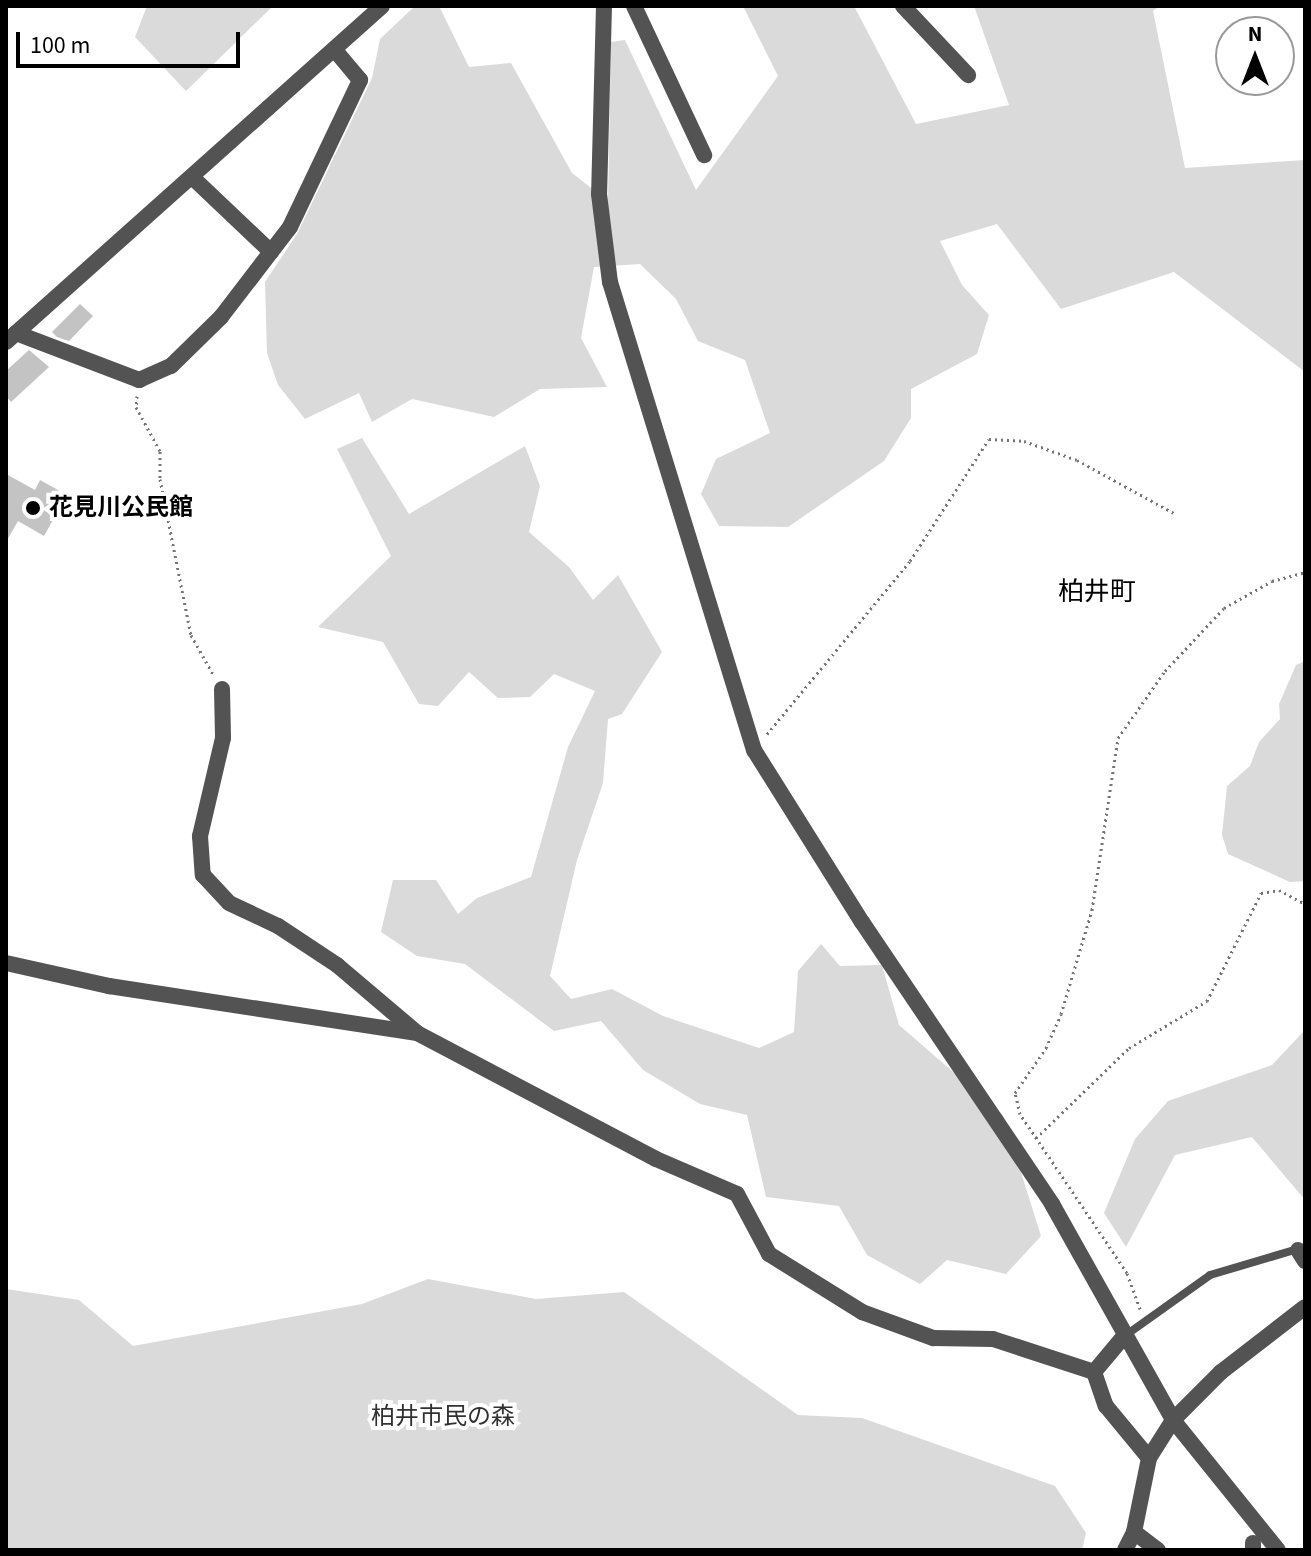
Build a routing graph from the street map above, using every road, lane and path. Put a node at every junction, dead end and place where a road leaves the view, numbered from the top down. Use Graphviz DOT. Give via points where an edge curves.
graph roads {
  1 [pos="382,6"];
  2 [pos="604,6"];
  3 [pos="634,6"];
  4 [pos="903,6"];
  5 [pos="334,49"];
  6 [pos="968,75"];
  7 [pos="704,155"];
  8 [pos="192,177"];
  9 [pos="271,252"];
  10 [pos="11,337"];
  11 [pos="139,380"];
  12 [pos="1174,513"];
  13 [pos="1305,572"];
  14 [pos="222,689"];
  15 [pos="754,750"];
  16 [pos="1305,904"];
  17 [pos="6,963"];
  18 [pos="417,1033"];
  19 [pos="1036,1138"];
  20 [pos="1303,1252"];
  21 [pos="1305,1307"];
  22 [pos="1144,1320"];
  23 [pos="1125,1335"];
  24 [pos="1094,1372"];
  25 [pos="1173,1420"];
  26 [pos="1149,1458"];
  27 [pos="1134,1532"];
  28 [pos="1278,1549"];
  29 [pos="1125,1550"];
  30 [pos="1158,1550"];
  1 -- 5 [label="street"];
  2 -- 15 [label="street" via="599,194 610,282"];
  3 -- 7 [label="street"];
  4 -- 6 [label="street"];
  5 -- 8 [label="street"];
  5 -- 9 [label="street" via="360,80 290,227"];
  8 -- 9 [label="street"];
  8 -- 10 [label="street"];
  9 -- 11 [label="street" via="221,317 171,366"];
  10 -- 11 [label="street"];
  11 -- 14 [label="path" via="136,407 160,451 160,479 191,635"];
  12 -- 15 [label="path" via="1077,460 1024,441 989,439 910,561"];
  13 -- 19 [label="path" via="1272,581 1224,608 1165,671 1118,738 1110,762 1102,864 1092,910 1061,1014 1046,1048 1015,1093 1020,1114"];
  14 -- 18 [label="street" via="223,738 200,836 203,875 229,903 278,926 337,965"];
  15 -- 23 [label="street" via="862,922 1052,1204"];
  16 -- 19 [label="path" via="1279,890 1261,893 1207,1001 1129,1048"];
  17 -- 18 [label="street" via="109,986"];
  18 -- 24 [label="street" via="656,1159 737,1194 769,1254 862,1312 933,1338 993,1339"];
  19 -- 22 [label="path" via="1114,1251"];
  20 -- 22 [label="lane" via="1210,1275"];
  21 -- 25 [label="street" via="1221,1372"];
  22 -- 23 [label="lane"];
  23 -- 24 [label="street"];
  23 -- 25 [label="street"];
  24 -- 26 [label="street" via="1106,1406"];
  25 -- 26 [label="street"];
  25 -- 28 [label="street"];
  26 -- 27 [label="street"];
  27 -- 29 [label="street"];
  27 -- 30 [label="street"];
}
